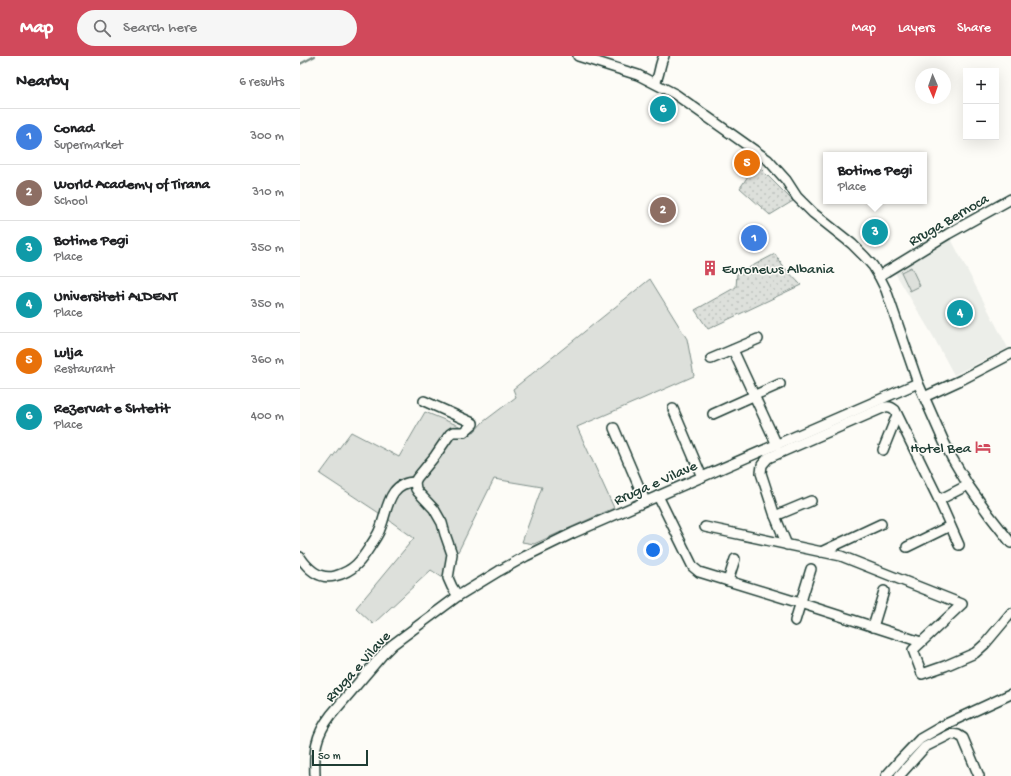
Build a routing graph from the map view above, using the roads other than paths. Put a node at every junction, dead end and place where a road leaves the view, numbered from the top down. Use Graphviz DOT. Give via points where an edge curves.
graph roads {
  1 [pos="578,56"];
  2 [pos="664,56"];
  3 [pos="655,83"];
  4 [pos="1011,199"];
  5 [pos="879,276"];
  6 [pos="758,339"];
  7 [pos="733,350"];
  8 [pos="1011,354"];
  9 [pos="711,359"];
  10 [pos="918,383"];
  11 [pos="780,384"];
  12 [pos="754,396"];
  13 [pos="924,397"];
  14 [pos="424,401"];
  15 [pos="673,409"];
  16 [pos="713,414"];
  17 [pos="897,415"];
  18 [pos="614,428"];
  19 [pos="777,445"];
  20 [pos="883,450"];
  21 [pos="755,454"];
  22 [pos="762,465"];
  23 [pos="702,477"];
  24 [pos="415,482"];
  25 [pos="968,485"];
  26 [pos="658,496"];
  27 [pos="939,500"];
  28 [pos="645,502"];
  29 [pos="811,502"];
  30 [pos="775,516"];
  31 [pos="881,524"];
  32 [pos="950,526"];
  33 [pos="704,527"];
  34 [pos="1011,543"];
  35 [pos="787,545"];
  36 [pos="959,545"];
  37 [pos="907,547"];
  38 [pos="821,552"];
  39 [pos="300,557"];
  40 [pos="735,559"];
  41 [pos="811,569"];
  42 [pos="728,581"];
  43 [pos="884,591"];
  44 [pos="458,596"];
  45 [pos="800,603"];
  46 [pos="1011,613"];
  47 [pos="795,621"];
  48 [pos="873,627"];
  49 [pos="922,642"];
  50 [pos="1011,694"];
  51 [pos="946,724"];
  52 [pos="951,734"];
  53 [pos="315,776"];
  54 [pos="886,776"];
  55 [pos="899,776"];
  56 [pos="979,776"];
  1 -- 3 [label="street"];
  2 -- 3 [label="street"];
  3 -- 5 [label="street" via="768,160 797,197 852,244"];
  4 -- 5 [label="street, Rruga Bernoca"];
  5 -- 10 [label="street"];
  6 -- 7 [label="street"];
  7 -- 9 [label="street"];
  7 -- 12 [label="street"];
  8 -- 13 [label="street"];
  10 -- 13 [label="street"];
  10 -- 19 [label="street, Rruga e Vilave"];
  11 -- 12 [label="street"];
  12 -- 16 [label="street"];
  12 -- 19 [label="street"];
  13 -- 25 [label="street"];
  14 -- 24 [label="street" via="473,424 464,432 450,434"];
  15 -- 23 [label="street"];
  17 -- 20 [label="street"];
  17 -- 22 [label="street" via="893,408 887,406 768,458"];
  17 -- 27 [label="street"];
  18 -- 28 [label="street"];
  19 -- 21 [label="street, Rruga e Vilave"];
  21 -- 22 [label="street"];
  21 -- 23 [label="street, Rruga e Vilave"];
  22 -- 30 [label="street" via="761,473"];
  23 -- 26 [label="street, Rruga e Vilave"];
  24 -- 39 [label="street" via="408,482 395,491 380,530 361,560 352,569 329,578 319,576"];
  24 -- 44 [label="street" via="418,492 442,522 452,554 448,578"];
  25 -- 27 [label="street"];
  25 -- 34 [label="street"];
  26 -- 28 [label="street, Rruga e Vilave"];
  26 -- 42 [label="street" via="693,567 703,574"];
  27 -- 32 [label="street"];
  28 -- 44 [label="street, Rruga e Vilave" via="526,556"];
  29 -- 30 [label="street"];
  30 -- 35 [label="street"];
  31 -- 38 [label="street"];
  32 -- 36 [label="street"];
  32 -- 37 [label="street"];
  33 -- 35 [label="street"];
  35 -- 38 [label="street"];
  38 -- 49 [label="street" via="841,556 962,604"];
  40 -- 42 [label="street"];
  41 -- 45 [label="street"];
  42 -- 45 [label="street"];
  43 -- 48 [label="street"];
  44 -- 53 [label="street, Rruga e Vilave" via="392,645 331,715 324,724 316,744"];
  45 -- 47 [label="street"];
  45 -- 48 [label="street"];
  46 -- 49 [label="street" via="975,653 922,674 913,650"];
  48 -- 49 [label="street"];
  50 -- 51 [label="street"];
  51 -- 52 [label="street"];
  51 -- 54 [label="street" via="920,739"];
  52 -- 55 [label="street" via="925,747"];
  52 -- 56 [label="street" via="963,738"];
}
